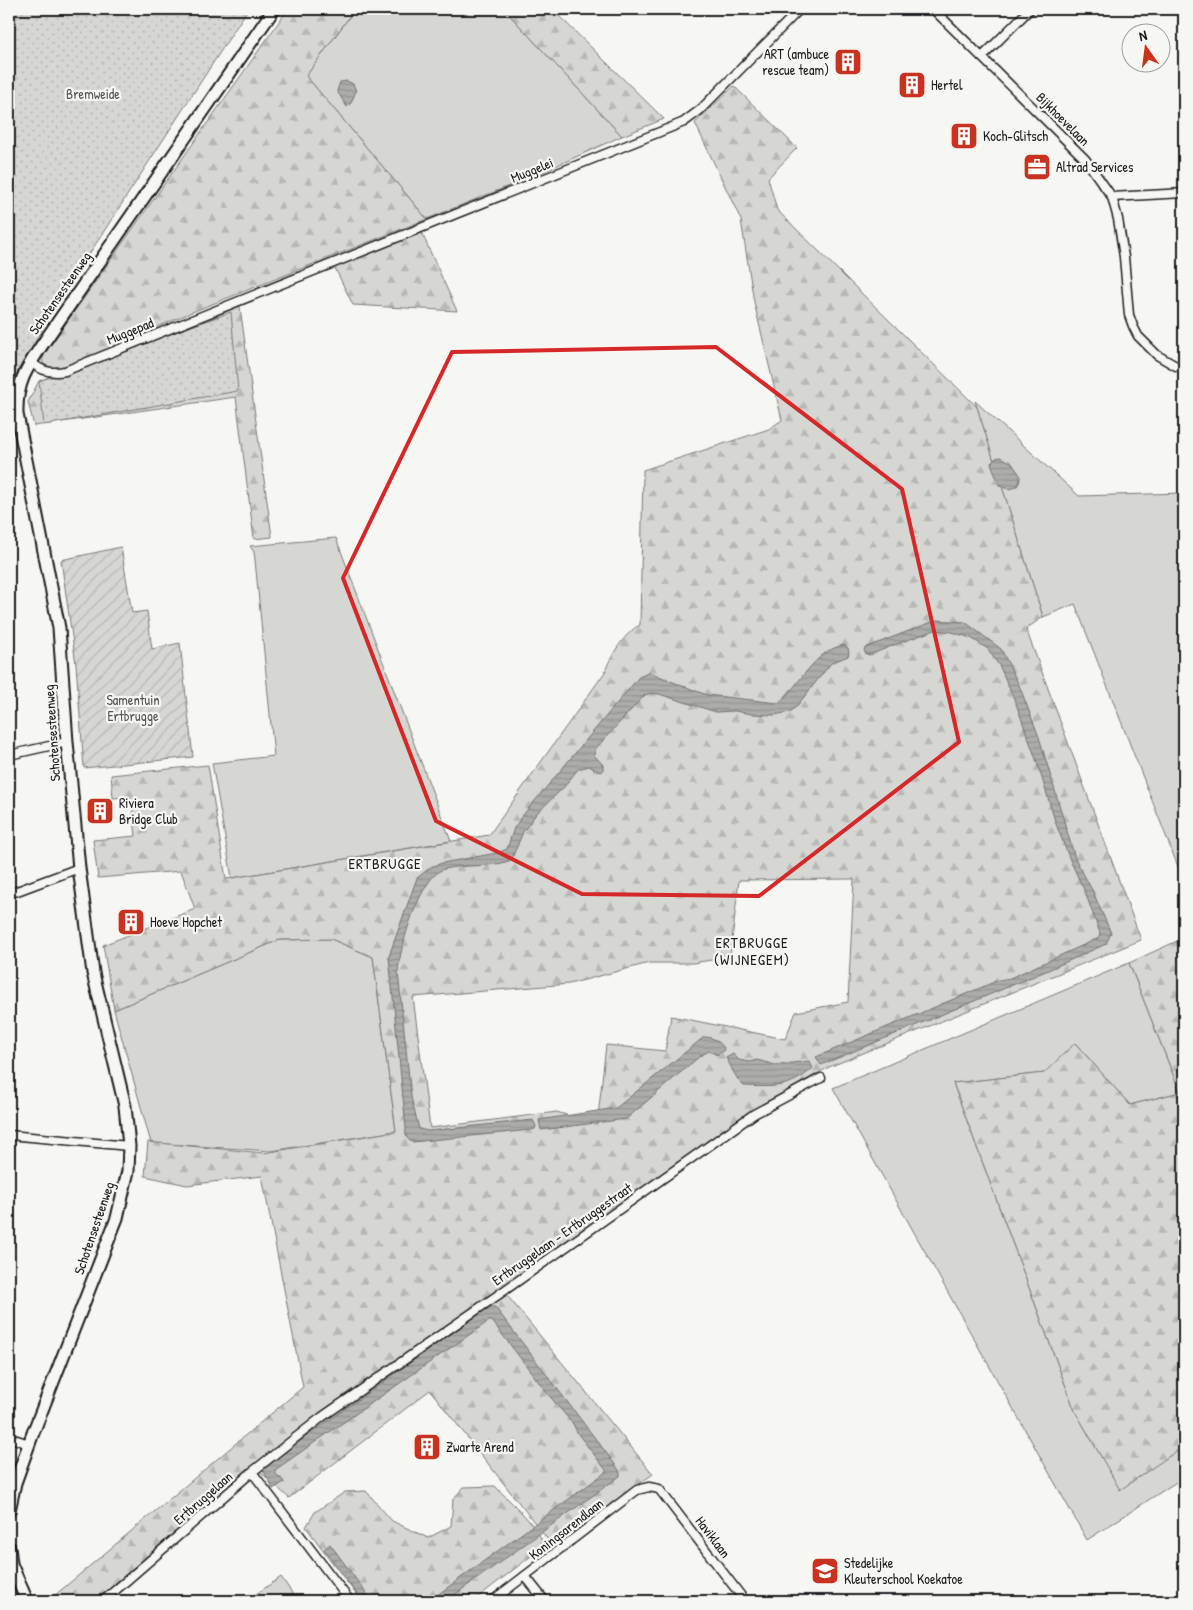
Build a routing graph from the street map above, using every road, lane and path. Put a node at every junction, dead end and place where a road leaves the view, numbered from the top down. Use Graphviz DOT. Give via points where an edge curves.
graph roads {
  1 [pos="274,9"];
  2 [pos="800,9"];
  3 [pos="933,9"];
  4 [pos="1030,9"];
  5 [pos="982,57"];
  6 [pos="1184,193"];
  7 [pos="1112,197"];
  8 [pos="239,300"];
  9 [pos="31,362"];
  10 [pos="1184,368"];
  11 [pos="13,414"];
  12 [pos="67,742"];
  13 [pos="19,752"];
  14 [pos="9,755"];
  15 [pos="9,759"];
  16 [pos="79,868"];
  17 [pos="9,894"];
  18 [pos="821,1078"];
  19 [pos="9,1135"];
  20 [pos="129,1146"];
  21 [pos="322,1417"];
  22 [pos="9,1439"];
  23 [pos="29,1444"];
  24 [pos="252,1472"];
  25 [pos="659,1489"];
  26 [pos="9,1510"];
  27 [pos="9,1547"];
  28 [pos="525,1576"];
  29 [pos="27,1601"];
  30 [pos="104,1601"];
  31 [pos="350,1601"];
  32 [pos="492,1601"];
  33 [pos="544,1601"];
  34 [pos="745,1601"];
  1 -- 9 [label="street, Schotensesteenweg"];
  2 -- 8 [label="street, Muggelei" via="700,110 683,122"];
  3 -- 5 [label="street, Bijkhoevelaan"];
  4 -- 5 [label="street"];
  5 -- 7 [label="street, Bijkhoevelaan" via="1085,159"];
  6 -- 7 [label="street"];
  7 -- 10 [label="street, Bijkhoevelaan" via="1118,219 1129,315 1138,336 1157,354"];
  8 -- 9 [label="street, Muggepad" via="65,371 50,373"];
  9 -- 11 [label="street, Schotensesteenweg" via="19,385"];
  11 -- 12 [label="street, Schotensesteenweg" via="60,628"];
  12 -- 13 [label="street"];
  12 -- 16 [label="street, Schotensesteenweg"];
  13 -- 14 [label="street"];
  13 -- 15 [label="street"];
  16 -- 17 [label="street"];
  16 -- 20 [label="street, Schotensesteenweg" via="93,973 125,1106"];
  18 -- 21 [label="street, Ertbruggelaan - Ertbruggestraat" via="754,1114"];
  19 -- 20 [label="street"];
  20 -- 23 [label="street, Schotensesteenweg" via="128,1171 117,1218"];
  21 -- 24 [label="street, Ertbruggelaan"];
  22 -- 23 [label="street"];
  23 -- 26 [label="street, Schotensesteenweg"];
  24 -- 30 [label="street, Ertbruggelaan"];
  24 -- 31 [label="street"];
  25 -- 28 [label="street, Koningsarendlaan" via="637,1490"];
  25 -- 34 [label="street, Haviklaan"];
  27 -- 29 [label="street" via="11,1564"];
  28 -- 32 [label="street, Koningsarendlaan"];
  28 -- 33 [label="street"];
}
